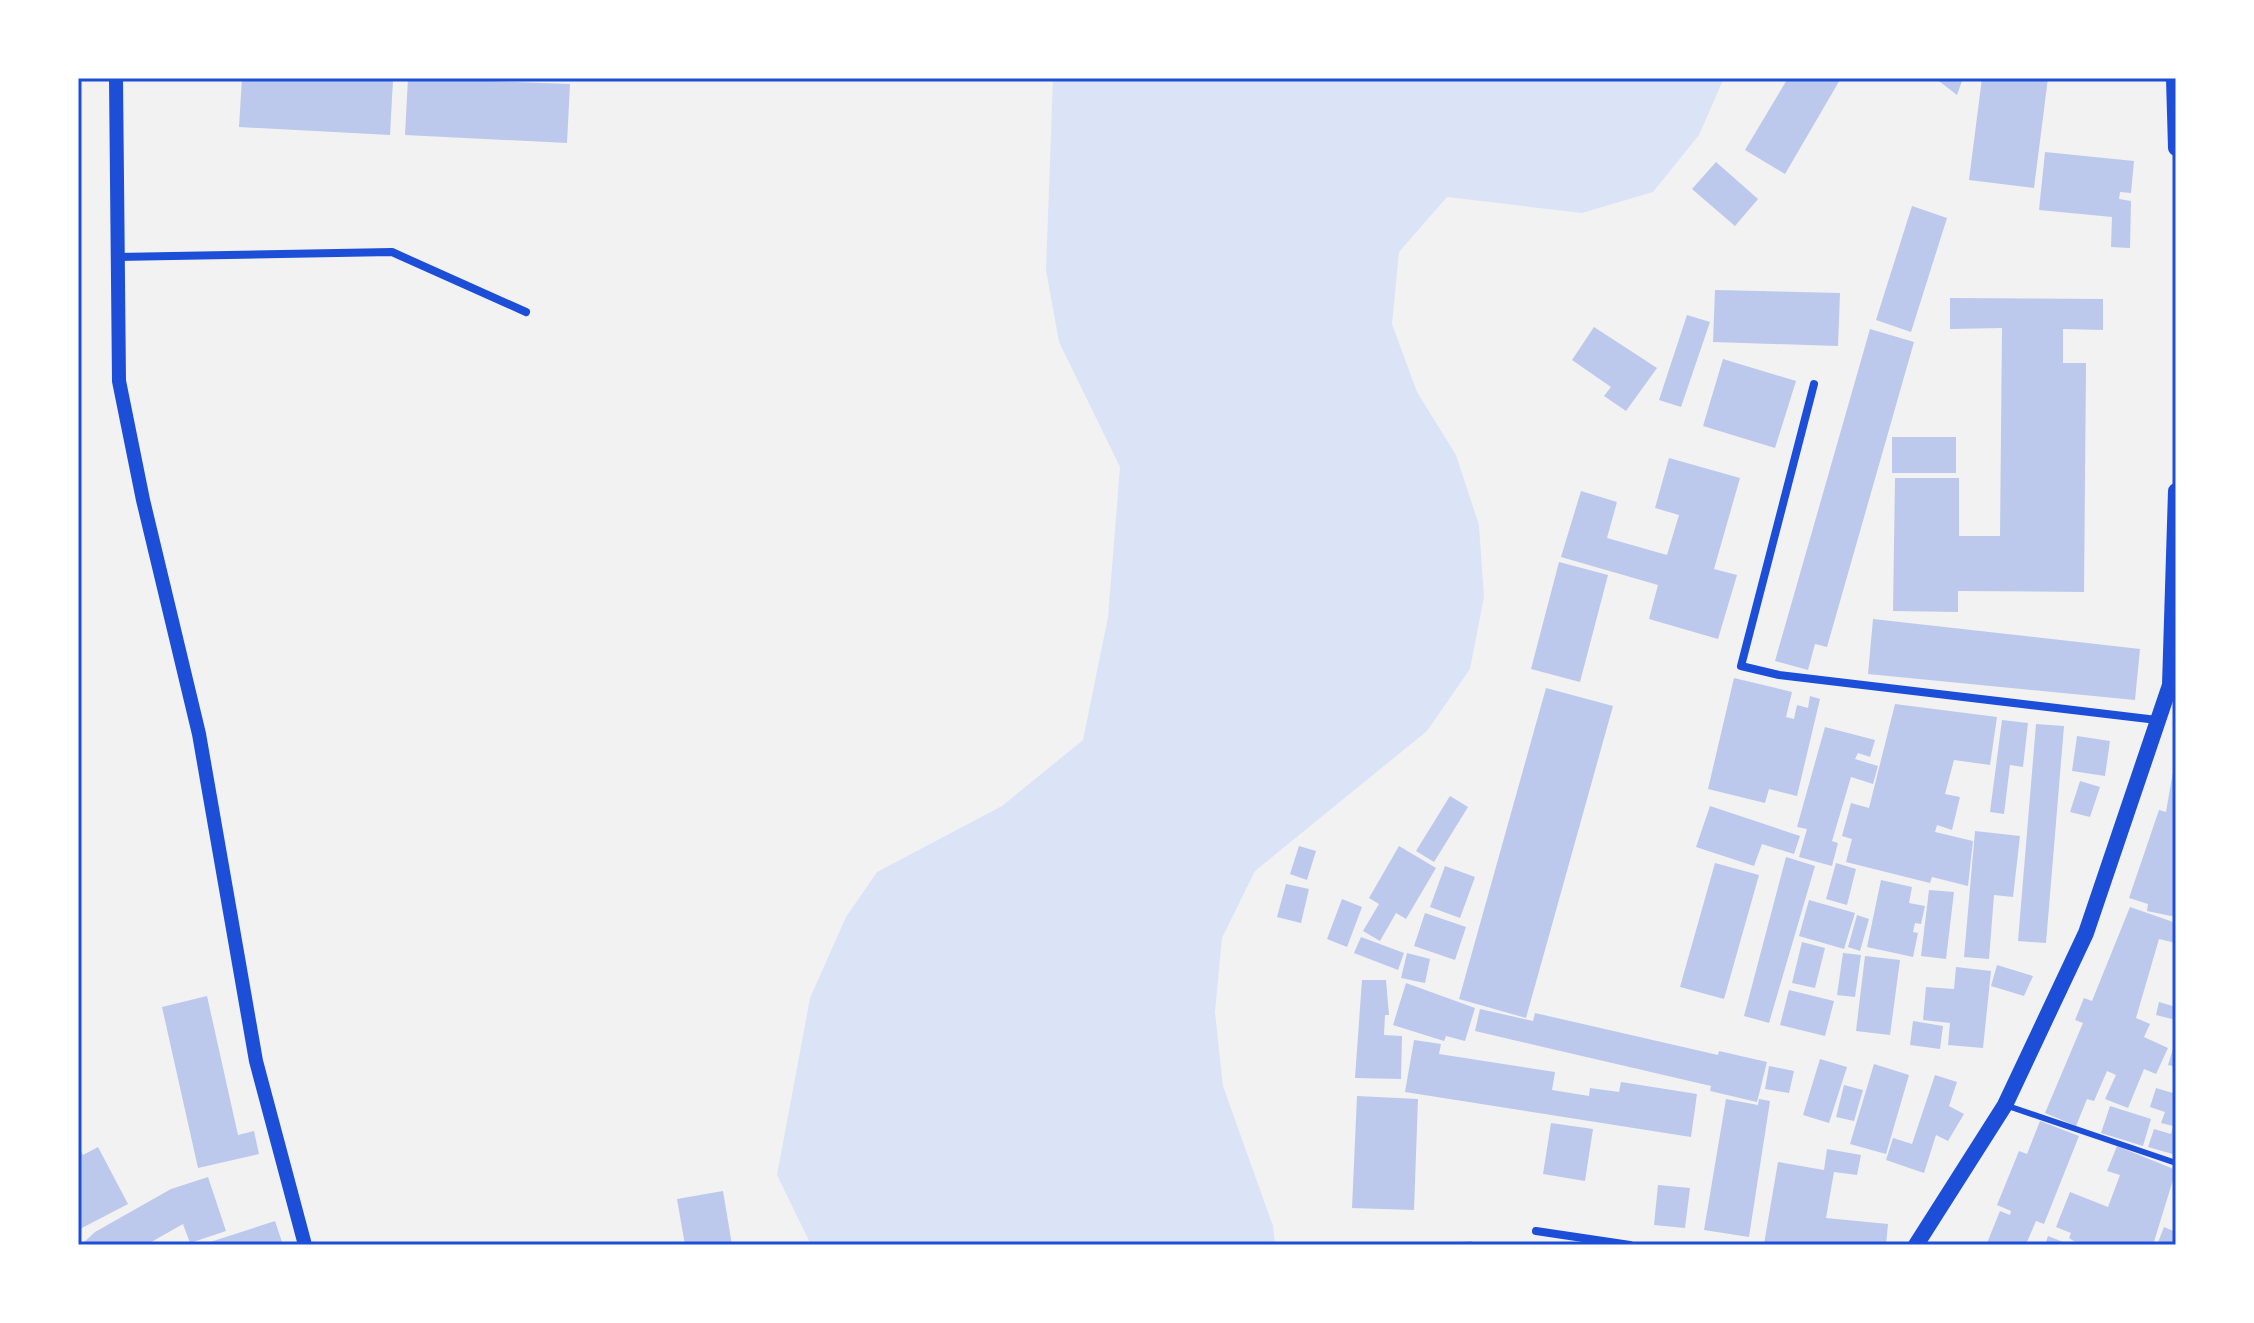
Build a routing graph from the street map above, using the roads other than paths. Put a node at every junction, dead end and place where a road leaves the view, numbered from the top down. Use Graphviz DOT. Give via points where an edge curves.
graph roads {
  1 [pos="116,78"];
  2 [pos="2174,78"];
  3 [pos="2176,148"];
  4 [pos="117,257"];
  5 [pos="526,312"];
  6 [pos="1814,384"];
  7 [pos="2176,491"];
  8 [pos="2173,685"];
  9 [pos="2157,720"];
  10 [pos="2005,1105"];
  11 [pos="2176,1163"];
  12 [pos="1536,1231"];
  13 [pos="305,1245"];
  14 [pos="1630,1245"];
  15 [pos="1916,1245"];
  1 -- 4 [label="street"];
  2 -- 3 [label="main road"];
  4 -- 5 [label="street" via="392,252"];
  4 -- 13 [label="street" via="119,381 199,734 256,1061"];
  6 -- 9 [label="street" via="1741,666 1779,675"];
  7 -- 8 [label="main road"];
  8 -- 9 [label="main road"];
  9 -- 10 [label="main road" via="2086,933"];
  10 -- 11 [label="lane"];
  10 -- 15 [label="main road"];
  12 -- 14 [label="street"];
}
